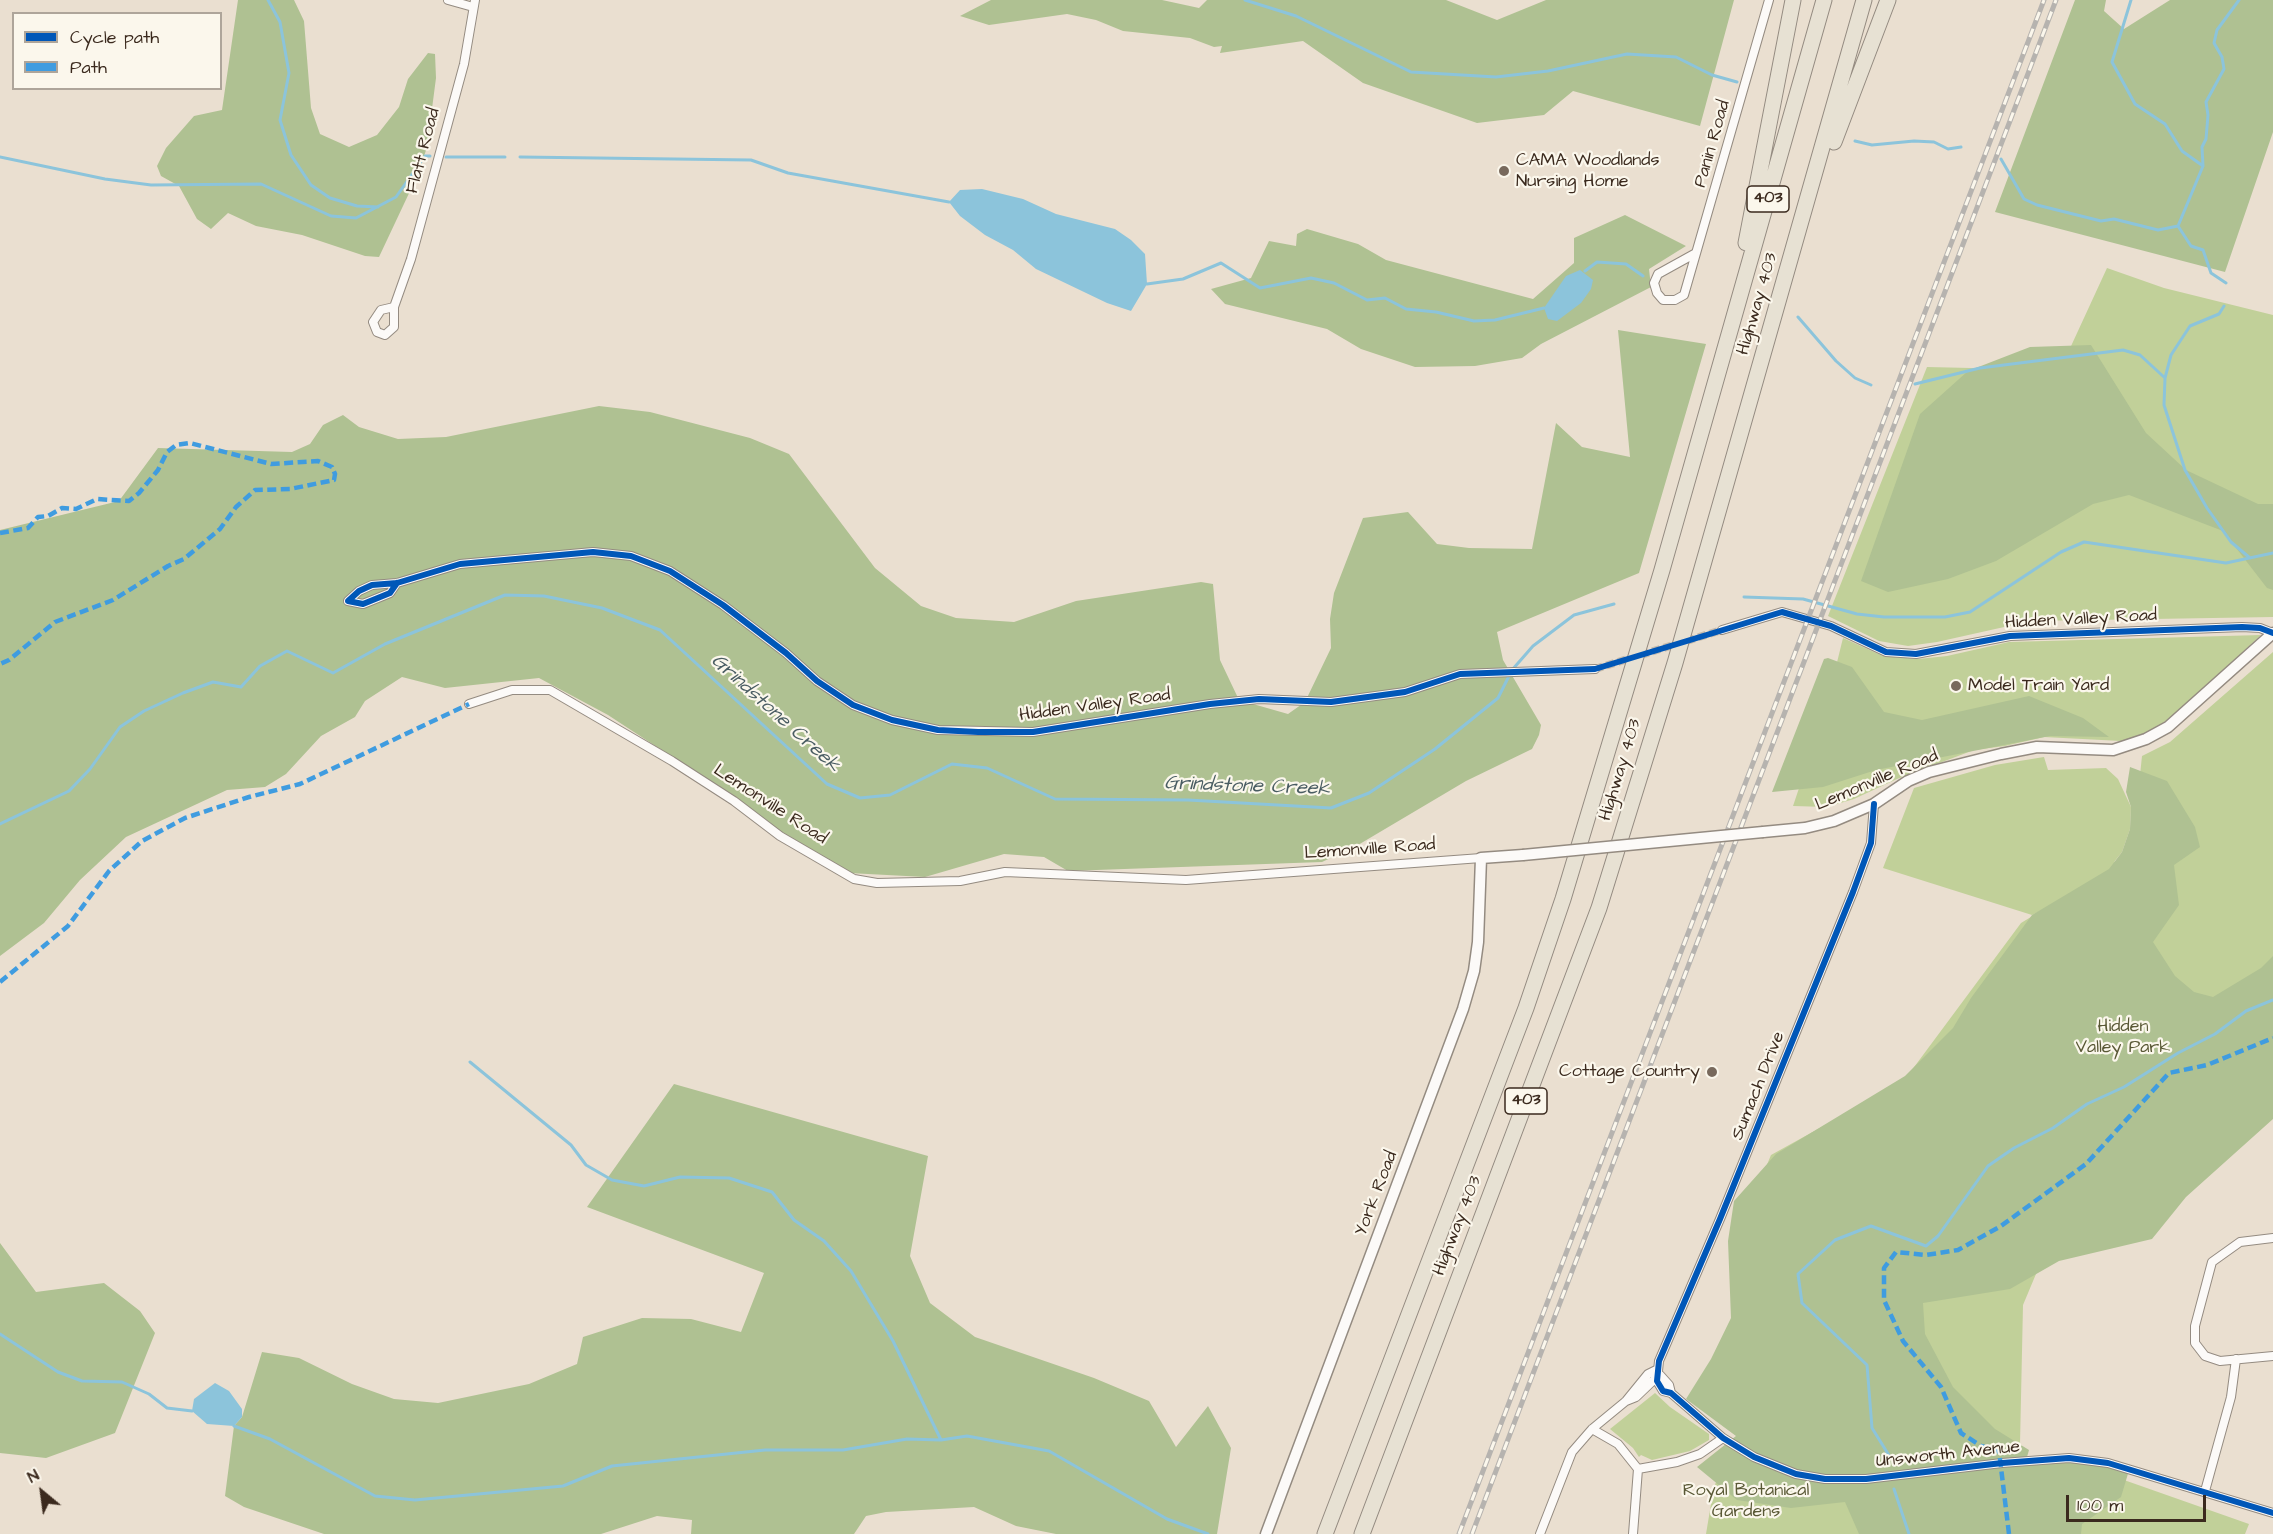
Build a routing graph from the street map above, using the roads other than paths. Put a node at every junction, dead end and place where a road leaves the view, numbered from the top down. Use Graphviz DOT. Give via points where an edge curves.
graph roads {
  1 [pos="448,0"];
  2 [pos="1769,0"];
  3 [pos="1793,0"];
  4 [pos="1824,0"];
  5 [pos="1864,0"];
  6 [pos="1888,0"];
  7 [pos="474,4"];
  8 [pos="1696,253"];
  9 [pos="1789,266"];
  10 [pos="394,307"];
  11 [pos="1712,398"];
  12 [pos="397,582"];
  13 [pos="1722,630"];
  14 [pos="2273,633"];
  15 [pos="1595,669"];
  16 [pos="469,704"];
  17 [pos="1874,804"];
  18 [pos="1481,858"];
  19 [pos="2273,1238"];
  20 [pos="2273,1356"];
  21 [pos="2236,1359"];
  22 [pos="1659,1372"];
  23 [pos="1592,1429"];
  24 [pos="1724,1438"];
  25 [pos="1638,1469"];
  26 [pos="2205,1491"];
  27 [pos="2273,1513"];
  28 [pos="1266,1534"];
  29 [pos="1324,1534"];
  30 [pos="1362,1534"];
  31 [pos="1540,1534"];
  32 [pos="1633,1534"];
  1 -- 7 [label="street"];
  2 -- 8 [label="street, Panin Road"];
  3 -- 11 [label="highway" via="1760,178"];
  4 -- 11 [label="highway, Highway 403 / 403"];
  5 -- 9 [label="highway, Highway 403 / 403"];
  6 -- 9 [label="highway"];
  7 -- 10 [label="street, Flatt Road" via="464,64 411,259"];
  8 -- 8 [label="street, Panin Road" via="1658,274 1654,283 1663,300 1684,295"];
  9 -- 30 [label="highway, Highway 403 / 403" via="1675,663 1599,908"];
  11 -- 29 [label="highway, Highway 403 / 403" via="1563,899 1526,1008"];
  12 -- 12 [label="street, Hidden Valley Road" via="372,585 348,601 363,604 390,593"];
  12 -- 15 [label="street, Hidden Valley Road" via="460,564 593,552 631,556 670,571 723,605 853,705 892,720 938,730 1033,732 1210,704 1259,699 1331,702 1405,692 1460,674"];
  13 -- 14 [label="street, Hidden Valley Road" via="1782,612 1831,626 1886,652 1916,654 2010,636 2242,627"];
  14 -- 17 [label="street, Lemonville Road" via="2168,727 2146,739 2113,750 2037,747 2001,753 1929,772"];
  16 -- 18 [label="street, Lemonville Road" via="512,690 550,690 672,761 780,836 854,879 877,883 960,881 1005,872 1186,880"];
  17 -- 18 [label="street, Lemonville Road, bridge" via="1805,828"];
  17 -- 22 [label="street, Sumach Drive" via="1872,843 1659,1360"];
  18 -- 28 [label="street, York Road" via="1478,942 1463,1010"];
  19 -- 21 [label="street" via="2240,1242 2224,1250 2212,1262 2206,1276 2195,1343 2205,1356 2220,1361"];
  20 -- 21 [label="street"];
  21 -- 26 [label="street" via="2231,1398"];
  22 -- 23 [label="street" via="1636,1397"];
  22 -- 24 [label="street, Unsworth Avenue" via="1663,1391 1671,1393"];
  23 -- 25 [label="street" via="1618,1444"];
  23 -- 31 [label="street" via="1572,1452"];
  24 -- 25 [label="street" via="1684,1460"];
  24 -- 26 [label="street, Unsworth Avenue" via="1754,1457 1796,1474 1825,1479 1884,1477 2069,1458 2108,1463"];
  25 -- 32 [label="street"];
  26 -- 27 [label="street, Unsworth Avenue"];
}
